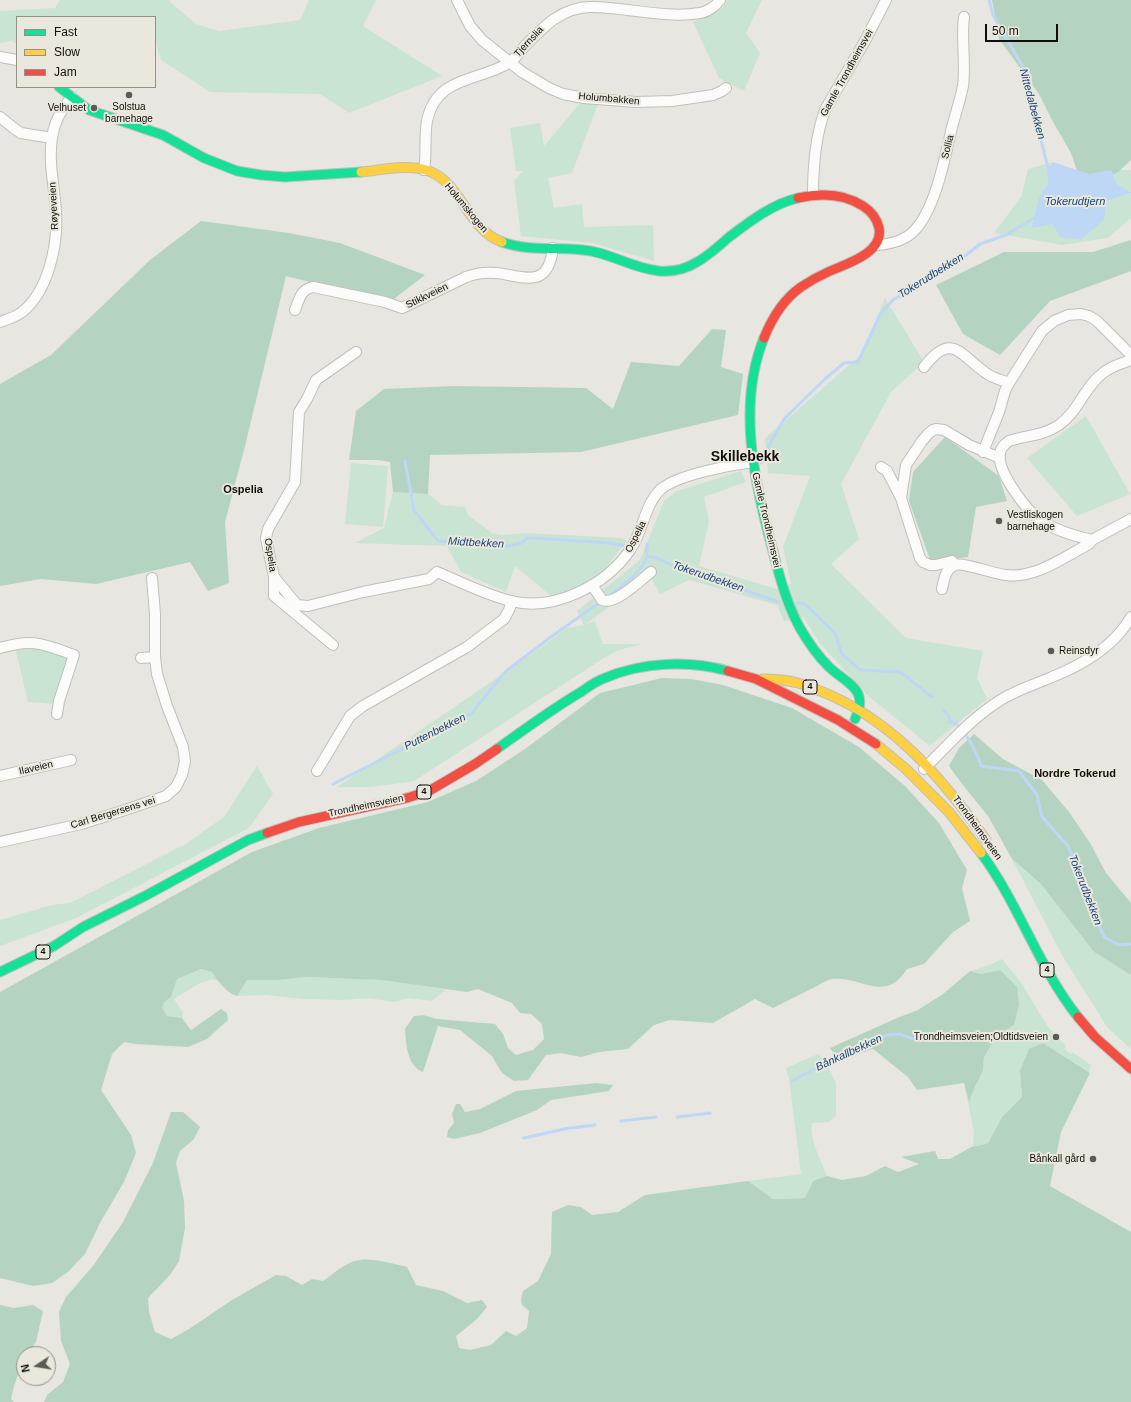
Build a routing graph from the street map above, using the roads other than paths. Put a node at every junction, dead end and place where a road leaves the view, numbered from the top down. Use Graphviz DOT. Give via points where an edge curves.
graph roads {
  1 [pos="457,0"];
  2 [pos="720,0"];
  3 [pos="886,0"];
  4 [pos="964,17"];
  5 [pos="0,57"];
  6 [pos="16,60"];
  7 [pos="510,62"];
  8 [pos="726,88"];
  9 [pos="65,92"];
  10 [pos="0,117"];
  11 [pos="52,138"];
  12 [pos="424,170"];
  13 [pos="813,195"];
  14 [pos="877,244"];
  15 [pos="552,248"];
  16 [pos="295,310"];
  17 [pos="0,322"];
  18 [pos="356,352"];
  19 [pos="1129,358"];
  20 [pos="924,367"];
  21 [pos="1009,383"];
  22 [pos="983,452"];
  23 [pos="1000,458"];
  24 [pos="753,462"];
  25 [pos="881,467"];
  26 [pos="901,498"];
  27 [pos="1131,519"];
  28 [pos="1092,540"];
  29 [pos="955,565"];
  30 [pos="651,572"];
  31 [pos="152,578"];
  32 [pos="274,578"];
  33 [pos="592,585"];
  34 [pos="942,589"];
  35 [pos="512,601"];
  36 [pos="1131,617"];
  37 [pos="333,645"];
  38 [pos="0,648"];
  39 [pos="155,657"];
  40 [pos="141,658"];
  41 [pos="756,679"];
  42 [pos="859,710"];
  43 [pos="57,714"];
  44 [pos="850,727"];
  45 [pos="71,760"];
  46 [pos="928,766"];
  47 [pos="317,771"];
  48 [pos="0,776"];
  49 [pos="916,778"];
  50 [pos="0,842"];
  51 [pos="993,849"];
  52 [pos="83,927"];
  53 [pos="50,936"];
  54 [pos="0,972"];
  55 [pos="1109,1037"];
  56 [pos="1128,1066"];
  1 -- 7 [label="street, Holumbakken" via="476,34"];
  2 -- 7 [label="street, Tjernslia" via="701,13 677,14 590,7 566,11 544,25"];
  3 -- 13 [label="street, Gamle Trondheimsvei" via="825,110 818,135"];
  4 -- 14 [label="street, Sollia" via="963,86 933,198 924,218 912,233 895,242"];
  5 -- 6 [label="street"];
  7 -- 8 [label="street, Holumbakken" via="549,88 563,94 590,99 672,101 713,95"];
  7 -- 12 [label="street, Tjernslia" via="458,82 435,100 427,122"];
  9 -- 11 [label="street, Røyeveien"];
  9 -- 12 [label="main road, Holumskogen" via="96,112 160,134 224,167 248,173 293,177 390,169"];
  10 -- 11 [label="street" via="21,132"];
  11 -- 17 [label="street, Røyeveien" via="56,224 50,266 28,306 18,315"];
  12 -- 15 [label="main road, Holumskogen" via="434,174 453,191 479,226 490,236 523,247"];
  13 -- 14 [label="main road" via="837,196 865,207 874,216 878,225 880,236"];
  13 -- 15 [label="main road, Holumskogen" via="774,207 700,261 677,270 650,270 598,252"];
  14 -- 24 [label="main road, Gamle Trondheimsvei" via="861,258 806,282 785,301 773,318 760,347 753,375"];
  15 -- 16 [label="street, Stikkveien" via="548,268 534,277 521,278 498,273 477,274 402,308 313,286 302,291"];
  18 -- 32 [label="street, Ospelia" via="316,380 298,412 295,482 268,529 266,538"];
  19 -- 21 [label="street" via="1089,316 1068,316 1054,321 1042,331"];
  19 -- 23 [label="street" via="1103,373 1074,411 1060,424 1046,433 1009,441 1002,448"];
  20 -- 21 [label="street" via="942,349 952,348 988,374"];
  21 -- 22 [label="street"];
  22 -- 23 [label="street"];
  22 -- 26 [label="street" via="944,430 933,430 906,465"];
  23 -- 28 [label="street" via="1006,476 1030,511 1059,530"];
  24 -- 33 [label="street, Ospelia" via="689,476 660,490 631,550 618,565"];
  24 -- 42 [label="main road, Gamle Trondheimsvei" via="772,550 791,610 812,647 828,666 856,691 860,701"];
  25 -- 26 [label="street" via="887,471"];
  26 -- 29 [label="street" via="923,562 936,565 952,561"];
  27 -- 28 [label="street"];
  28 -- 29 [label="street" via="1089,544 1029,574 1007,575 964,564"];
  29 -- 34 [label="street" via="947,572"];
  30 -- 33 [label="street" via="610,601 602,600"];
  31 -- 39 [label="street, Carl Bergersens vei"];
  32 -- 35 [label="street, Ospelia" via="297,605 308,606 428,579 437,572"];
  32 -- 37 [label="street" via="274,596"];
  33 -- 35 [label="street, Ospelia" via="573,595 551,601"];
  35 -- 47 [label="street" via="504,619 467,647 363,706 350,716"];
  36 -- 46 [label="street" via="1109,644 1086,661 1019,690 984,711"];
  38 -- 43 [label="street" via="27,642 42,643 74,655"];
  39 -- 40 [label="street"];
  39 -- 50 [label="street, Carl Bergersens vei" via="161,688 183,747 185,761 176,787 166,796 117,813 81,824"];
  41 -- 42 [label="main road, Trondheimsveien / 4" via="788,680 825,693"];
  41 -- 44 [label="main road, Trondheimsveien / 4"];
  41 -- 52 [label="main road, Trondheimsveien / 4" via="720,669 679,664 638,667 617,673 580,691 475,764 429,791 311,819 260,835"];
  42 -- 44 [label="main road"];
  42 -- 46 [label="main road, Trondheimsveien / 4" via="897,738"];
  44 -- 49 [label="main road, Trondheimsveien / 4" via="872,741"];
  45 -- 48 [label="street, Ilaveien"];
  46 -- 49 [label="street"];
  46 -- 51 [label="main road, Trondheimsveien / 4" via="958,800"];
  49 -- 56 [label="main road, Trondheimsveien / 4" via="949,812 987,862 1068,1004 1095,1037"];
  52 -- 53 [label="main road, Trondheimsveien / 4"];
  52 -- 54 [label="main road, Trondheimsveien / 4" via="54,946"];
  55 -- 56 [label="main road, Trondheimsveien / 4"];
}
